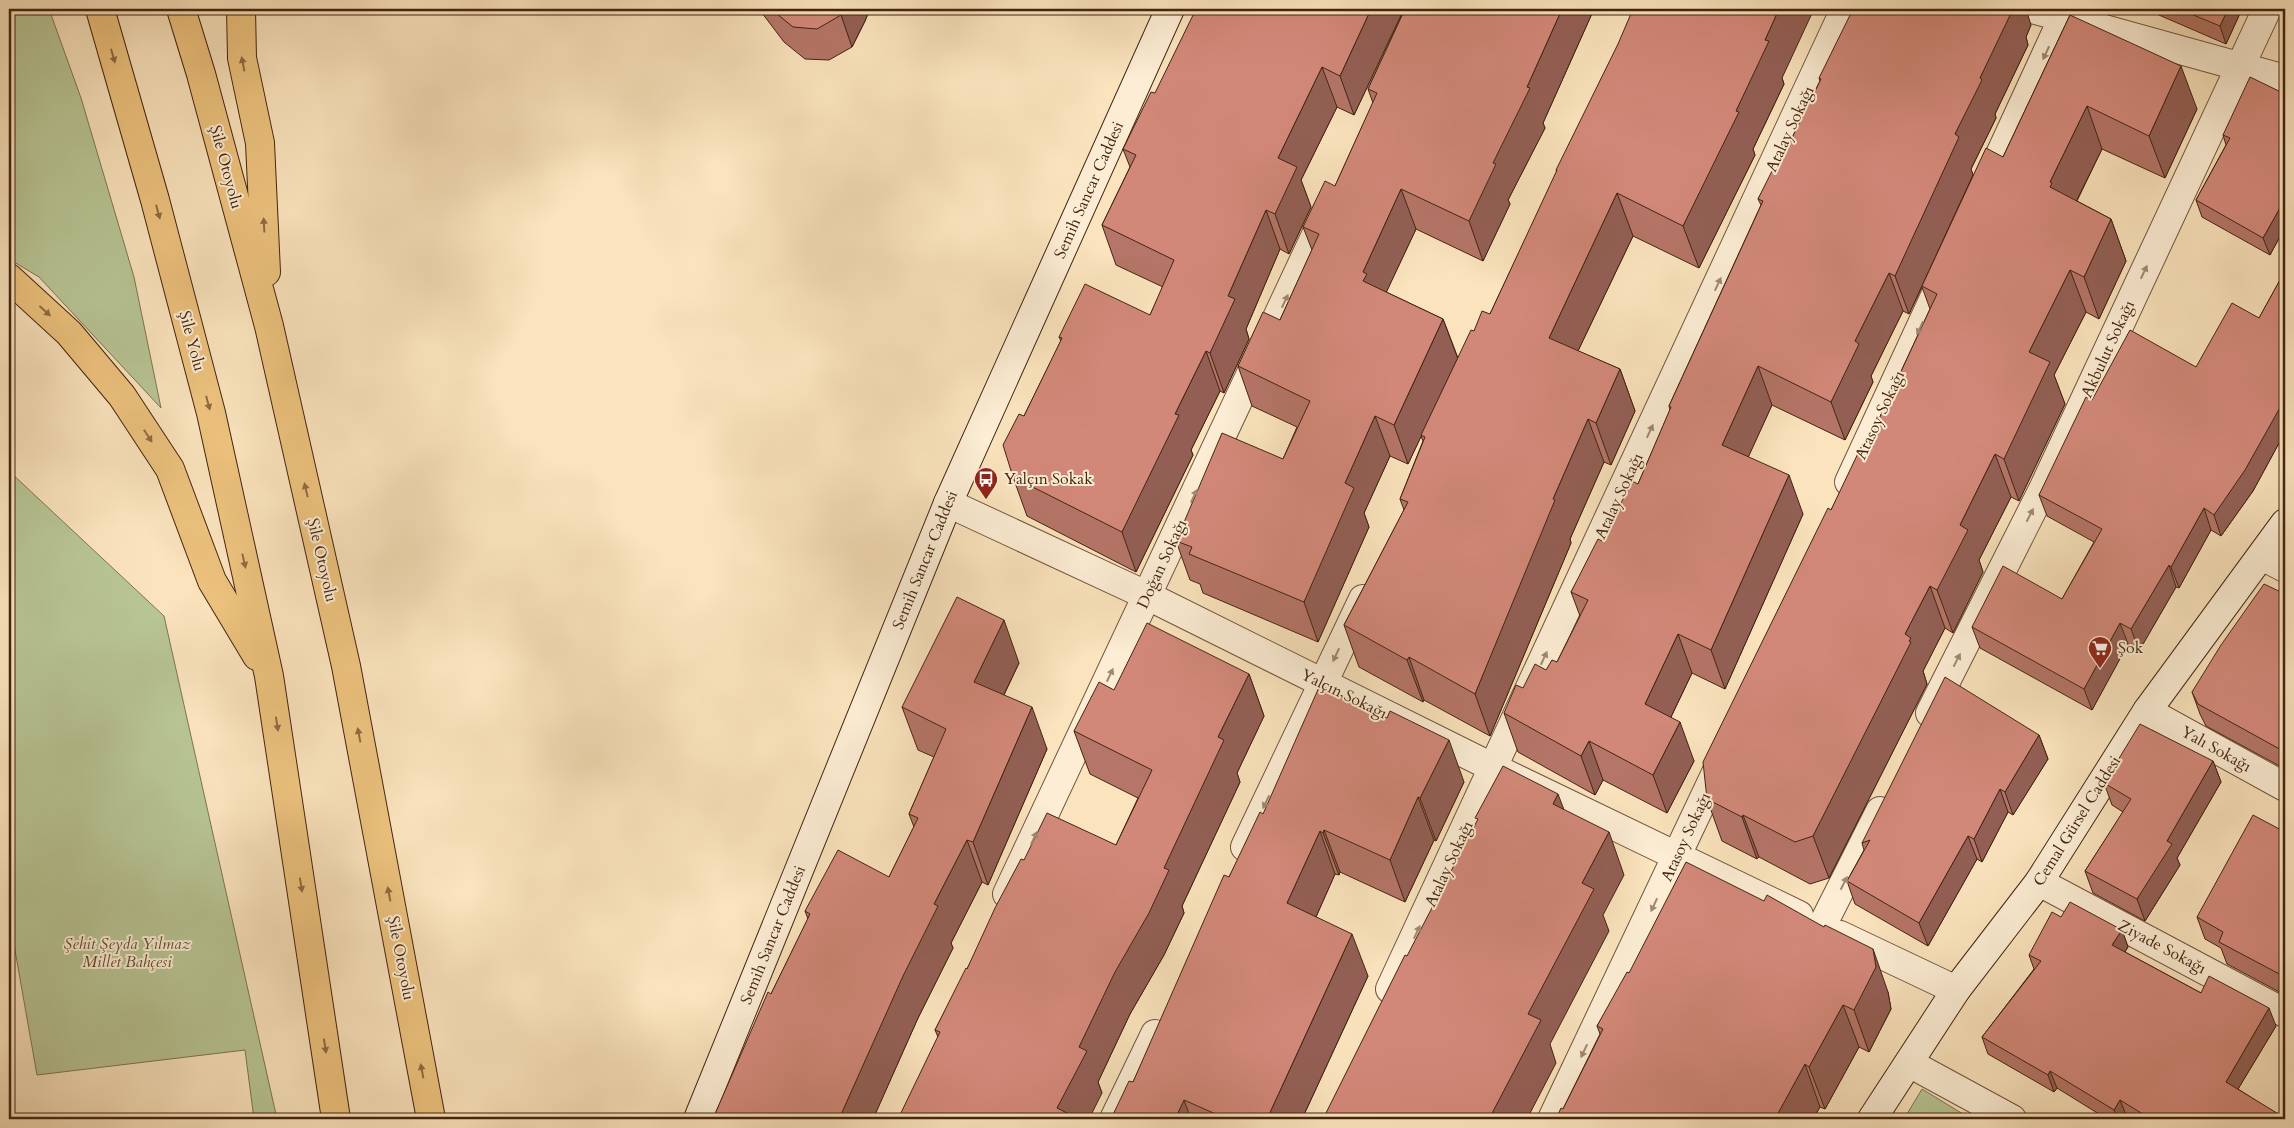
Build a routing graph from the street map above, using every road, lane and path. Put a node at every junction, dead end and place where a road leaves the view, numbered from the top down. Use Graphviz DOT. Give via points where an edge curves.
graph roads {
  1 [pos="100,9"];
  2 [pos="181,9"];
  3 [pos="241,9"];
  4 [pos="1170,9"];
  5 [pos="1845,9"];
  6 [pos="2032,9"];
  7 [pos="2267,9"];
  8 [pos="2064,14"];
  9 [pos="2239,68"];
  10 [pos="2285,79"];
  11 [pos="1337,189"];
  12 [pos="1975,208"];
  13 [pos="1955,253"];
  14 [pos="9,278"];
  15 [pos="269,326"];
  16 [pos="948,503"];
  17 [pos="1839,505"];
  18 [pos="2285,523"];
  19 [pos="2274,562"];
  20 [pos="1374,576"];
  21 [pos="1148,596"];
  22 [pos="269,676"];
  23 [pos="1323,684"];
  24 [pos="2147,710"];
  25 [pos="1731,739"];
  26 [pos="1916,739"];
  27 [pos="1494,768"];
  28 [pos="2285,787"];
  29 [pos="1889,792"];
  30 [pos="1677,856"];
  31 [pos="1234,870"];
  32 [pos="2039,882"];
  33 [pos="995,921"];
  34 [pos="1822,926"];
  35 [pos="1956,990"];
  36 [pos="1380,1011"];
  37 [pos="1165,1012"];
  38 [pos="2285,1013"];
  39 [pos="1910,1063"];
  40 [pos="336,1119"];
  41 [pos="431,1119"];
  42 [pos="698,1119"];
  43 [pos="1114,1119"];
  44 [pos="1552,1119"];
  45 [pos="1872,1119"];
  46 [pos="2012,1119"];
  1 -- 22 [label="highway, Şile Yolu, one-way" via="209,404"];
  2 -- 15 [label="highway, Şile Otoyolu"];
  15 -- 3 [label="highway, one-way" via="260,144 242,58"];
  4 -- 16 [label="street, Semih Sancar Caddesi"];
  27 -- 5 [label="street, Atalay Sokağı, one-way"];
  6 -- 8 [label="street"];
  7 -- 9 [label="street, Akbulut Sokağı"];
  8 -- 9 [label="street"];
  8 -- 12 [label="street, one-way"];
  9 -- 10 [label="street"];
  26 -- 9 [label="street, Akbulut Sokağı, one-way" via="2043,489"];
  21 -- 11 [label="street, Doğan Sokağı, one-way"];
  13 -- 17 [label="street, Atasoy Sokağı, one-way"];
  14 -- 22 [label="highway, one-way" via="69,333 122,396 170,469 212,581"];
  41 -- 15 [label="highway, Şile Otoyolu, one-way" via="346,666"];
  16 -- 21 [label="street, Yalçın Sokağı"];
  16 -- 42 [label="street, Semih Sancar Caddesi"];
  18 -- 19 [label="street, Cemal Gürsel Caddesi"];
  19 -- 24 [label="street, Cemal Gürsel Caddesi"];
  20 -- 23 [label="street, one-way"];
  21 -- 23 [label="street, Yalçın Sokağı"];
  33 -- 21 [label="street, Doğan Sokağı, one-way"];
  22 -- 40 [label="highway, one-way"];
  23 -- 27 [label="street, Yalçın Sokağı"];
  23 -- 31 [label="street, one-way"];
  24 -- 28 [label="street, Yalı Sokağı"];
  24 -- 32 [label="street, Cemal Gürsel Caddesi"];
  25 -- 30 [label="street, Atasoy Sokağı"];
  27 -- 30 [label="street, Yalçın Sokağı"];
  36 -- 27 [label="street, Atalay Sokağı, one-way"];
  34 -- 29 [label="street, one-way"];
  30 -- 34 [label="street, Yalçın Sokağı"];
  30 -- 44 [label="street, Atasoy Sokağı, one-way"];
  32 -- 35 [label="street, Cemal Gürsel Caddesi"];
  32 -- 38 [label="street, Ziyade Sokağı"];
  34 -- 35 [label="street, Yalçın Sokağı"];
  35 -- 39 [label="street, Cemal Gürsel Caddesi"];
  37 -- 43 [label="street"];
  39 -- 45 [label="street, Cemal Gürsel Caddesi"];
  39 -- 46 [label="street"];
}
